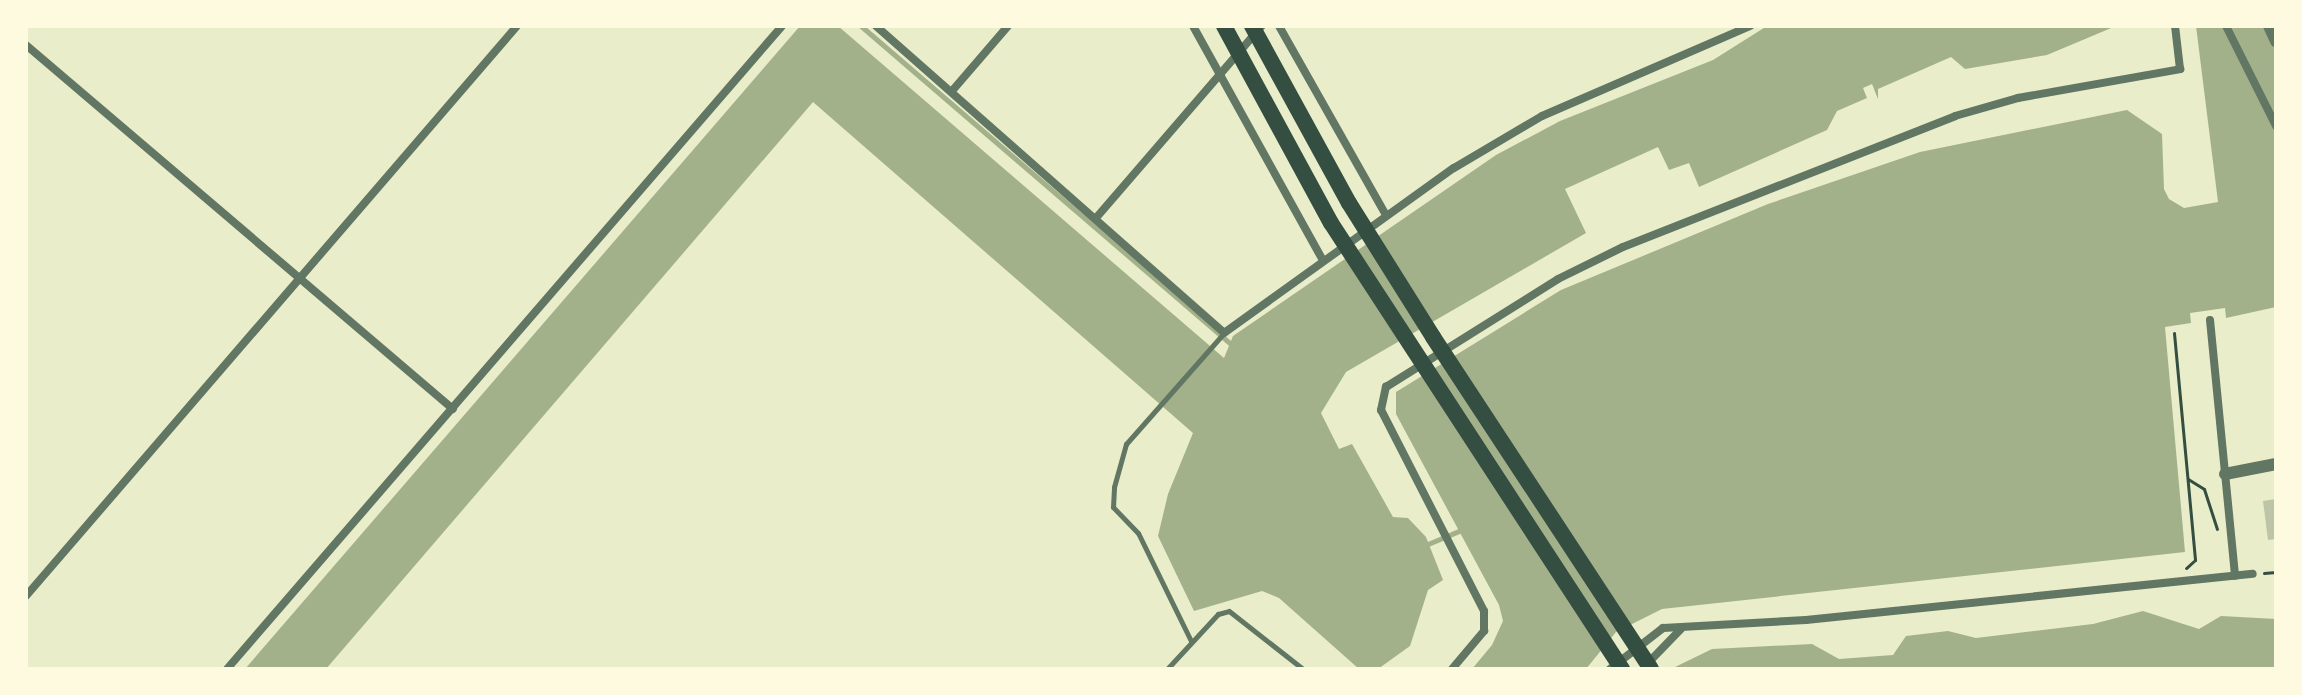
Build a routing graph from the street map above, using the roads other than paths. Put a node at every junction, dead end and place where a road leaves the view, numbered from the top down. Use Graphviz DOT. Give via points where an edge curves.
graph roads {
  1 [pos="517,26"];
  2 [pos="782,26"];
  3 [pos="876,26"];
  4 [pos="1008,26"];
  5 [pos="1193,26"];
  6 [pos="1224,26"];
  7 [pos="1252,26"];
  8 [pos="1262,26"];
  9 [pos="1279,26"];
  10 [pos="1750,26"];
  11 [pos="2175,26"];
  12 [pos="2226,26"];
  13 [pos="2269,26"];
  14 [pos="2276,41"];
  15 [pos="26,45"];
  16 [pos="1218,78"];
  17 [pos="952,91"];
  18 [pos="2276,126"];
  19 [pos="1386,215"];
  20 [pos="1096,218"];
  21 [pos="1322,259"];
  22 [pos="300,279"];
  23 [pos="2210,320"];
  24 [pos="1224,333"];
  25 [pos="453,409"];
  26 [pos="2276,464"];
  27 [pos="2225,474"];
  28 [pos="2253,574"];
  29 [pos="2235,576"];
  30 [pos="26,596"];
  31 [pos="1681,629"];
  32 [pos="1191,641"];
  33 [pos="227,669"];
  34 [pos="1167,669"];
  35 [pos="1303,669"];
  36 [pos="1452,669"];
  37 [pos="1610,669"];
  38 [pos="1622,669"];
  39 [pos="1642,669"];
  40 [pos="1651,669"];
  1 -- 22 [label="street"];
  2 -- 25 [label="street"];
  3 -- 17 [label="street"];
  4 -- 17 [label="street"];
  5 -- 16 [label="street"];
  6 -- 38 [label="highway" via="1331,223"];
  7 -- 40 [label="highway" via="1349,203"];
  8 -- 16 [label="street"];
  9 -- 19 [label="street"];
  10 -- 19 [label="street" via="1542,116"];
  11 -- 36 [label="street" via="2180,69 2018,98 1955,116 1623,247 1558,279 1386,387 1381,410 1484,611 1484,631"];
  12 -- 18 [label="street"];
  13 -- 14 [label="street"];
  15 -- 22 [label="street"];
  16 -- 20 [label="street"];
  16 -- 21 [label="street"];
  17 -- 20 [label="street"];
  19 -- 21 [label="street"];
  20 -- 24 [label="street"];
  21 -- 24 [label="street"];
  22 -- 25 [label="street"];
  22 -- 30 [label="street"];
  23 -- 27 [label="street"];
  24 -- 32 [label="lane" via="1126,444 1114,487 1113,507 1144,548"];
  25 -- 33 [label="street"];
  26 -- 27 [label="street"];
  27 -- 29 [label="street"];
  28 -- 29 [label="street"];
  29 -- 31 [label="street"];
  31 -- 37 [label="street" via="1650,634"];
  31 -- 39 [label="street"];
  32 -- 34 [label="lane"];
  32 -- 35 [label="lane" via="1218,614 1229,611"];
}
